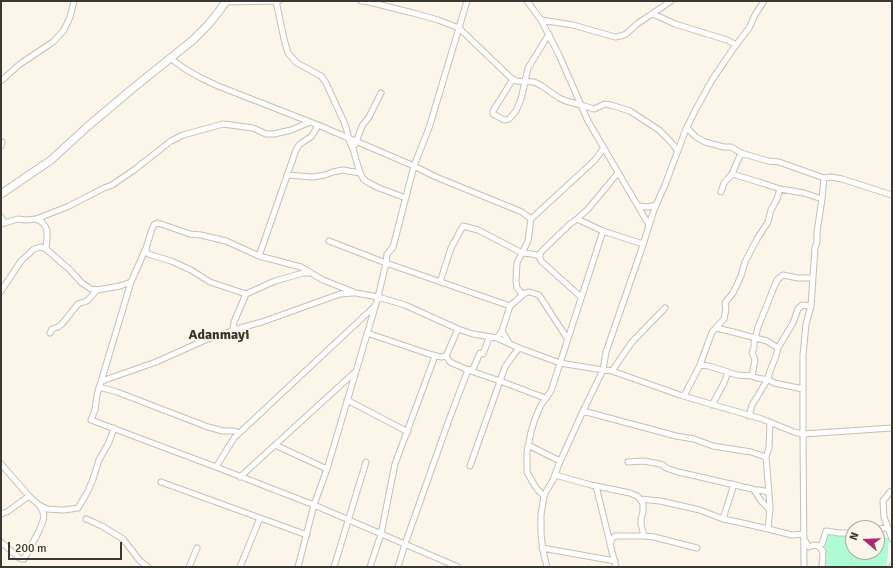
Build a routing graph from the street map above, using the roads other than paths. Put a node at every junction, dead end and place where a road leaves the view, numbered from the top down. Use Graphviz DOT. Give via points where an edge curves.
graph roads {
  1 [pos="74,1"];
  2 [pos="277,1"];
  3 [pos="361,1"];
  4 [pos="467,1"];
  5 [pos="527,1"];
  6 [pos="671,1"];
  7 [pos="764,1"];
  8 [pos="226,2"];
  9 [pos="660,9"];
  10 [pos="652,14"];
  11 [pos="660,17"];
  12 [pos="541,20"];
  13 [pos="459,28"];
  14 [pos="549,34"];
  15 [pos="736,45"];
  16 [pos="170,58"];
  17 [pos="513,79"];
  18 [pos="1,81"];
  19 [pos="526,82"];
  20 [pos="381,93"];
  21 [pos="581,105"];
  22 [pos="310,122"];
  23 [pos="318,125"];
  24 [pos="687,128"];
  25 [pos="348,138"];
  26 [pos="356,142"];
  27 [pos="603,149"];
  28 [pos="353,150"];
  29 [pos="678,151"];
  30 [pos="741,153"];
  31 [pos="414,166"];
  32 [pos="360,173"];
  33 [pos="618,173"];
  34 [pos="732,174"];
  35 [pos="287,175"];
  36 [pos="824,178"];
  37 [pos="780,189"];
  38 [pos="721,192"];
  39 [pos="1,194"];
  40 [pos="892,196"];
  41 [pos="406,198"];
  42 [pos="822,199"];
  43 [pos="656,205"];
  44 [pos="638,206"];
  45 [pos="1,217"];
  46 [pos="36,219"];
  47 [pos="531,219"];
  48 [pos="577,219"];
  49 [pos="3,223"];
  50 [pos="649,225"];
  51 [pos="603,231"];
  52 [pos="329,241"];
  53 [pos="643,244"];
  54 [pos="146,248"];
  55 [pos="46,249"];
  56 [pos="522,253"];
  57 [pos="258,256"];
  58 [pos="540,256"];
  59 [pos="386,263"];
  60 [pos="311,273"];
  61 [pos="813,278"];
  62 [pos="131,282"];
  63 [pos="440,282"];
  64 [pos="97,290"];
  65 [pos="1,291"];
  66 [pos="356,293"];
  67 [pos="246,294"];
  68 [pos="523,295"];
  69 [pos="378,297"];
  70 [pos="581,297"];
  71 [pos="375,306"];
  72 [pos="510,306"];
  73 [pos="811,306"];
  74 [pos="665,308"];
  75 [pos="716,328"];
  76 [pos="458,329"];
  77 [pos="234,330"];
  78 [pos="502,331"];
  79 [pos="50,333"];
  80 [pos="367,333"];
  81 [pos="489,338"];
  82 [pos="497,338"];
  83 [pos="567,338"];
  84 [pos="755,338"];
  85 [pos="509,343"];
  86 [pos="519,348"];
  87 [pos="778,348"];
  88 [pos="435,356"];
  89 [pos="446,356"];
  90 [pos="560,363"];
  91 [pos="700,365"];
  92 [pos="468,370"];
  93 [pos="603,370"];
  94 [pos="612,371"];
  95 [pos="355,372"];
  96 [pos="728,372"];
  97 [pos="752,376"];
  98 [pos="768,379"];
  99 [pos="500,380"];
  100 [pos="102,381"];
  101 [pos="99,387"];
  102 [pos="803,389"];
  103 [pos="684,396"];
  104 [pos="546,398"];
  105 [pos="347,400"];
  106 [pos="712,405"];
  107 [pos="583,411"];
  108 [pos="749,416"];
  109 [pos="770,422"];
  110 [pos="114,428"];
  111 [pos="892,428"];
  112 [pos="408,432"];
  113 [pos="240,433"];
  114 [pos="803,434"];
  115 [pos="275,445"];
  116 [pos="528,445"];
  117 [pos="766,457"];
  118 [pos="560,461"];
  119 [pos="366,462"];
  120 [pos="628,462"];
  121 [pos="1,464"];
  122 [pos="470,466"];
  123 [pos="216,467"];
  124 [pos="327,468"];
  125 [pos="555,475"];
  126 [pos="240,477"];
  127 [pos="161,482"];
  128 [pos="734,484"];
  129 [pos="596,486"];
  130 [pos="754,490"];
  131 [pos="892,491"];
  132 [pos="769,492"];
  133 [pos="29,496"];
  134 [pos="544,496"];
  135 [pos="640,499"];
  136 [pos="39,505"];
  137 [pos="314,505"];
  138 [pos="770,510"];
  139 [pos="1,514"];
  140 [pos="260,518"];
  141 [pos="86,519"];
  142 [pos="723,519"];
  143 [pos="348,520"];
  144 [pos="888,527"];
  145 [pos="885,528"];
  146 [pos="768,530"];
  147 [pos="845,533"];
  148 [pos="381,534"];
  149 [pos="307,535"];
  150 [pos="644,536"];
  151 [pos="803,536"];
  152 [pos="892,539"];
  153 [pos="1,542"];
  154 [pos="405,544"];
  155 [pos="610,544"];
  156 [pos="818,546"];
  157 [pos="197,548"];
  158 [pos="542,548"];
  159 [pos="697,548"];
  160 [pos="616,564"];
  161 [pos="148,567"];
  162 [pos="189,567"];
  163 [pos="240,567"];
  164 [pos="298,567"];
  165 [pos="334,567"];
  166 [pos="370,567"];
  167 [pos="398,567"];
  168 [pos="458,567"];
  169 [pos="547,567"];
  170 [pos="804,567"];
  171 [pos="822,567"];
  1 -- 18 [label="street" via="64,30 53,42 20,64"];
  2 -- 8 [label="street"];
  2 -- 25 [label="street" via="288,53 297,63 324,80 344,122"];
  3 -- 13 [label="street" via="413,13"];
  4 -- 13 [label="street"];
  5 -- 12 [label="street"];
  6 -- 9 [label="street"];
  7 -- 15 [label="street"];
  8 -- 16 [label="main road" via="208,25"];
  9 -- 10 [label="street"];
  9 -- 11 [label="street"];
  10 -- 11 [label="street"];
  10 -- 12 [label="street" via="626,34 615,37 573,25"];
  11 -- 15 [label="street"];
  12 -- 14 [label="street"];
  13 -- 17 [label="street"];
  13 -- 31 [label="street"];
  14 -- 19 [label="street" via="528,68"];
  14 -- 21 [label="street"];
  15 -- 24 [label="street" via="712,80"];
  16 -- 22 [label="street" via="218,86"];
  16 -- 39 [label="main road" via="51,160"];
  17 -- 19 [label="street"];
  17 -- 19 [label="street" via="493,111 493,114 504,120 509,119 516,111"];
  19 -- 21 [label="street" via="534,82 559,98"];
  20 -- 26 [label="street"];
  21 -- 27 [label="street"];
  21 -- 29 [label="street" via="594,109 605,104 630,111 659,130"];
  22 -- 23 [label="street"];
  22 -- 46 [label="street" via="274,134 222,124 183,135 171,141 112,185"];
  23 -- 25 [label="street"];
  23 -- 35 [label="street" via="314,134 299,145"];
  24 -- 29 [label="street"];
  24 -- 30 [label="street" via="706,142 731,147"];
  25 -- 26 [label="street"];
  25 -- 28 [label="street"];
  26 -- 28 [label="street"];
  26 -- 31 [label="street"];
  27 -- 33 [label="street"];
  27 -- 47 [label="street" via="595,160"];
  28 -- 32 [label="street"];
  29 -- 43 [label="street"];
  30 -- 34 [label="street"];
  30 -- 36 [label="street" via="779,162"];
  31 -- 41 [label="street"];
  31 -- 47 [label="street" via="522,212"];
  32 -- 35 [label="street" via="343,170 313,177"];
  32 -- 41 [label="street" via="364,180 371,184"];
  33 -- 44 [label="street"];
  33 -- 48 [label="street"];
  34 -- 37 [label="street"];
  34 -- 38 [label="street" via="724,183"];
  35 -- 57 [label="street"];
  36 -- 40 [label="street" via="831,176"];
  36 -- 42 [label="street"];
  37 -- 42 [label="street"];
  37 -- 75 [label="street" via="768,222 745,262 733,293 725,303 724,319"];
  41 -- 59 [label="street"];
  42 -- 61 [label="street"];
  43 -- 44 [label="street"];
  43 -- 50 [label="street"];
  44 -- 50 [label="street"];
  45 -- 49 [label="street"];
  46 -- 49 [label="street" via="18,219"];
  46 -- 55 [label="street" via="42,222 47,230"];
  47 -- 56 [label="street" via="528,241"];
  48 -- 51 [label="street"];
  48 -- 58 [label="street"];
  50 -- 53 [label="street"];
  51 -- 53 [label="street"];
  51 -- 70 [label="street"];
  52 -- 59 [label="street"];
  53 -- 93 [label="street" via="606,352"];
  54 -- 57 [label="street" via="154,225 158,224 190,234 226,240"];
  54 -- 62 [label="street"];
  54 -- 67 [label="street" via="151,255 191,270 210,282"];
  55 -- 64 [label="street" via="82,283"];
  55 -- 65 [label="street" via="34,249 20,261"];
  56 -- 58 [label="street"];
  56 -- 63 [label="street" via="478,230 463,226 451,248"];
  56 -- 68 [label="street" via="517,263 516,281 517,288"];
  57 -- 60 [label="street" via="301,267"];
  58 -- 70 [label="street" via="541,261"];
  59 -- 63 [label="street"];
  59 -- 69 [label="street"];
  60 -- 66 [label="street"];
  60 -- 67 [label="street" via="275,281"];
  61 -- 73 [label="street"];
  61 -- 84 [label="street" via="783,275 777,280"];
  62 -- 64 [label="street"];
  62 -- 100 [label="street"];
  63 -- 72 [label="street"];
  64 -- 79 [label="street" via="87,300 78,304 68,318"];
  66 -- 69 [label="street"];
  66 -- 77 [label="street" via="340,294"];
  67 -- 77 [label="street" via="234,322"];
  68 -- 72 [label="street"];
  68 -- 83 [label="street" via="530,292 539,295"];
  69 -- 71 [label="street"];
  69 -- 76 [label="street" via="405,305"];
  70 -- 83 [label="street"];
  71 -- 80 [label="street"];
  71 -- 113 [label="street"];
  72 -- 78 [label="street"];
  73 -- 87 [label="street" via="802,305 798,309"];
  73 -- 102 [label="street" via="806,324 803,355"];
  74 -- 94 [label="street" via="632,342"];
  75 -- 84 [label="street"];
  75 -- 91 [label="street" via="712,332"];
  76 -- 81 [label="street"];
  76 -- 89 [label="street"];
  77 -- 100 [label="street"];
  78 -- 82 [label="street"];
  78 -- 85 [label="street"];
  80 -- 88 [label="street"];
  80 -- 95 [label="street"];
  81 -- 82 [label="street"];
  81 -- 92 [label="street" via="483,354 480,353 473,369"];
  82 -- 85 [label="street"];
  83 -- 90 [label="street"];
  84 -- 87 [label="street" via="767,341"];
  84 -- 97 [label="street"];
  85 -- 86 [label="street"];
  86 -- 90 [label="street"];
  86 -- 99 [label="street"];
  87 -- 98 [label="street"];
  88 -- 89 [label="street"];
  88 -- 112 [label="street"];
  89 -- 92 [label="street" via="450,362"];
  90 -- 93 [label="street"];
  90 -- 104 [label="street" via="551,391"];
  91 -- 96 [label="street"];
  91 -- 103 [label="street"];
  92 -- 99 [label="street"];
  92 -- 154 [label="street"];
  93 -- 94 [label="street"];
  93 -- 107 [label="street"];
  94 -- 103 [label="street"];
  95 -- 105 [label="street"];
  95 -- 115 [label="street"];
  96 -- 97 [label="street"];
  96 -- 106 [label="street"];
  97 -- 98 [label="street"];
  98 -- 102 [label="street" via="774,383"];
  98 -- 108 [label="street" via="762,386"];
  99 -- 104 [label="street"];
  99 -- 122 [label="street"];
  100 -- 101 [label="street"];
  101 -- 110 [label="street" via="91,420"];
  101 -- 113 [label="street" via="208,427"];
  102 -- 114 [label="street"];
  103 -- 106 [label="street"];
  104 -- 116 [label="street" via="535,419"];
  105 -- 112 [label="street"];
  105 -- 124 [label="street"];
  106 -- 108 [label="street"];
  107 -- 117 [label="street" via="713,446"];
  107 -- 118 [label="street"];
  108 -- 109 [label="street"];
  109 -- 114 [label="street"];
  109 -- 117 [label="street"];
  110 -- 123 [label="street"];
  110 -- 136 [label="street" via="88,492 78,508 47,509"];
  111 -- 114 [label="street"];
  112 -- 148 [label="street" via="395,464"];
  113 -- 123 [label="street" via="234,438"];
  114 -- 151 [label="street"];
  115 -- 124 [label="street"];
  115 -- 126 [label="street"];
  116 -- 118 [label="street"];
  116 -- 134 [label="street" via="527,472"];
  117 -- 132 [label="street"];
  118 -- 125 [label="street"];
  119 -- 143 [label="street"];
  120 -- 128 [label="street" via="660,464 678,472"];
  121 -- 133 [label="street"];
  123 -- 126 [label="street"];
  124 -- 137 [label="street"];
  125 -- 129 [label="street"];
  125 -- 134 [label="street"];
  126 -- 137 [label="street"];
  127 -- 140 [label="street"];
  128 -- 130 [label="street"];
  128 -- 142 [label="street"];
  129 -- 135 [label="street" via="630,493"];
  129 -- 155 [label="street"];
  130 -- 132 [label="street"];
  130 -- 138 [label="street" via="760,501"];
  131 -- 144 [label="street" via="883,501 884,517"];
  132 -- 138 [label="street"];
  133 -- 136 [label="street"];
  133 -- 139 [label="street"];
  134 -- 158 [label="street" via="541,515"];
  135 -- 142 [label="street" via="700,510"];
  135 -- 150 [label="street" via="643,504 641,524"];
  136 -- 153 [label="street" via="44,514 43,521 24,559 19,558"];
  137 -- 143 [label="street"];
  137 -- 149 [label="street"];
  138 -- 146 [label="street"];
  140 -- 149 [label="street"];
  140 -- 163 [label="street"];
  141 -- 161 [label="street" via="123,539"];
  142 -- 146 [label="street"];
  143 -- 148 [label="street"];
  143 -- 165 [label="street"];
  144 -- 145 [label="street"];
  144 -- 152 [label="street"];
  146 -- 151 [label="street"];
  147 -- 156 [label="street" via="826,531 822,544"];
  148 -- 154 [label="street"];
  148 -- 166 [label="street"];
  149 -- 164 [label="street"];
  150 -- 155 [label="street" via="616,536"];
  150 -- 159 [label="street"];
  151 -- 156 [label="street" via="809,546"];
  151 -- 170 [label="street"];
  154 -- 167 [label="street"];
  154 -- 168 [label="street"];
  155 -- 160 [label="street"];
  156 -- 171 [label="street" via="823,551"];
  157 -- 162 [label="street"];
  158 -- 160 [label="street"];
  158 -- 169 [label="street"];
}
